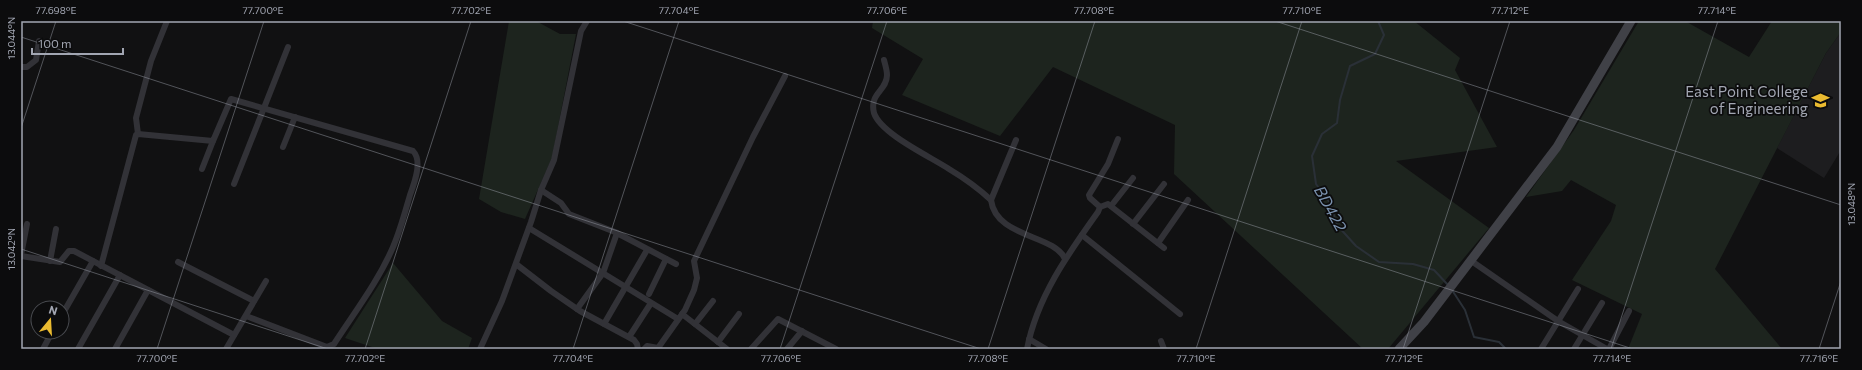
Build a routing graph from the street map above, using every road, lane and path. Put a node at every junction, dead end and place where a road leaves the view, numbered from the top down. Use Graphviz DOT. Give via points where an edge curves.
graph roads {
  1 [pos="167,21"];
  2 [pos="587,21"];
  3 [pos="1631,21"];
  4 [pos="39,41"];
  5 [pos="288,48"];
  6 [pos="884,60"];
  7 [pos="21,66"];
  8 [pos="785,76"];
  9 [pos="263,108"];
  10 [pos="295,118"];
  11 [pos="138,134"];
  12 [pos="1118,139"];
  13 [pos="1016,140"];
  14 [pos="213,141"];
  15 [pos="283,147"];
  16 [pos="202,169"];
  17 [pos="1133,178"];
  18 [pos="234,184"];
  19 [pos="1164,184"];
  20 [pos="541,190"];
  21 [pos="991,200"];
  22 [pos="1188,200"];
  23 [pos="1111,206"];
  24 [pos="1100,207"];
  25 [pos="26,224"];
  26 [pos="1133,224"];
  27 [pos="529,228"];
  28 [pos="56,229"];
  29 [pos="617,234"];
  30 [pos="1082,235"];
  31 [pos="1158,243"];
  32 [pos="1164,248"];
  33 [pos="647,250"];
  34 [pos="21,256"];
  35 [pos="666,259"];
  36 [pos="1065,259"];
  37 [pos="50,261"];
  38 [pos="93,261"];
  39 [pos="178,262"];
  40 [pos="516,264"];
  41 [pos="676,264"];
  42 [pos="1467,264"];
  43 [pos="101,266"];
  44 [pos="603,273"];
  45 [pos="120,275"];
  46 [pos="266,281"];
  47 [pos="626,287"];
  48 [pos="1578,289"];
  49 [pos="148,290"];
  50 [pos="649,294"];
  51 [pos="70,301"];
  52 [pos="254,301"];
  53 [pos="713,301"];
  54 [pos="651,303"];
  55 [pos="1602,303"];
  56 [pos="577,309"];
  57 [pos="1629,311"];
  58 [pos="739,314"];
  59 [pos="1180,314"];
  60 [pos="246,316"];
  61 [pos="680,317"];
  62 [pos="1558,321"];
  63 [pos="604,324"];
  64 [pos="695,324"];
  65 [pos="802,331"];
  66 [pos="234,335"];
  67 [pos="1582,336"];
  68 [pos="629,337"];
  69 [pos="1029,339"];
  70 [pos="48,340"];
  71 [pos="1161,341"];
  72 [pos="718,342"];
  73 [pos="826,347"];
  74 [pos="43,349"];
  75 [pos="78,349"];
  76 [pos="115,349"];
  77 [pos="226,349"];
  78 [pos="480,349"];
  79 [pos="638,349"];
  80 [pos="644,349"];
  81 [pos="727,349"];
  82 [pos="751,349"];
  83 [pos="787,349"];
  84 [pos="836,349"];
  85 [pos="1028,349"];
  86 [pos="1046,349"];
  87 [pos="1164,349"];
  88 [pos="1400,349"];
  89 [pos="1541,349"];
  90 [pos="1574,349"];
  91 [pos="1608,349"];
  1 -- 11 [label="street" via="151,61 136,118"];
  2 -- 20 [label="street" via="581,31 554,160"];
  3 -- 42 [label="street" via="1557,147"];
  4 -- 7 [label="street" via="36,60 27,67"];
  5 -- 9 [label="street"];
  6 -- 21 [label="street" via="886,80 874,96 872,104 879,123 919,153 949,169"];
  8 -- 61 [label="street" via="694,261 697,278 694,290"];
  9 -- 10 [label="street"];
  9 -- 14 [label="street" via="231,99"];
  9 -- 18 [label="street"];
  10 -- 15 [label="street"];
  10 -- 60 [label="street" via="413,151 417,158 416,177 393,247 374,283 334,344 327,347"];
  11 -- 14 [label="street"];
  11 -- 43 [label="street" via="135,137"];
  12 -- 24 [label="street" via="1108,164 1090,195"];
  13 -- 21 [label="street"];
  14 -- 16 [label="street"];
  17 -- 23 [label="street"];
  19 -- 26 [label="street"];
  20 -- 27 [label="street"];
  20 -- 29 [label="street" via="561,204 569,214"];
  21 -- 36 [label="street" via="992,208 1003,222 1058,250"];
  22 -- 31 [label="street"];
  23 -- 24 [label="street" via="1108,204"];
  23 -- 26 [label="street"];
  24 -- 30 [label="street"];
  25 -- 34 [label="street"];
  26 -- 31 [label="street"];
  27 -- 40 [label="street"];
  27 -- 44 [label="street"];
  28 -- 37 [label="street"];
  29 -- 33 [label="street"];
  29 -- 44 [label="street"];
  30 -- 36 [label="street"];
  30 -- 59 [label="street"];
  31 -- 32 [label="street"];
  33 -- 35 [label="street"];
  33 -- 47 [label="street"];
  34 -- 37 [label="street"];
  35 -- 41 [label="street"];
  35 -- 50 [label="street"];
  36 -- 69 [label="street" via="1036,316"];
  37 -- 38 [label="street" via="62,261 71,250"];
  38 -- 43 [label="street"];
  38 -- 51 [label="street"];
  39 -- 52 [label="street"];
  40 -- 56 [label="street"];
  40 -- 78 [label="street"];
  42 -- 62 [label="street"];
  42 -- 88 [label="street" via="1424,322"];
  43 -- 45 [label="street"];
  44 -- 47 [label="street"];
  44 -- 56 [label="street"];
  45 -- 49 [label="street"];
  45 -- 75 [label="street"];
  46 -- 52 [label="street"];
  47 -- 54 [label="street"];
  47 -- 63 [label="street"];
  48 -- 62 [label="street"];
  49 -- 66 [label="street"];
  49 -- 76 [label="street"];
  52 -- 60 [label="street"];
  53 -- 64 [label="street"];
  54 -- 61 [label="street"];
  54 -- 68 [label="street"];
  55 -- 67 [label="street"];
  56 -- 63 [label="street"];
  57 -- 91 [label="street"];
  58 -- 72 [label="street"];
  60 -- 66 [label="street"];
  61 -- 64 [label="street"];
  61 -- 80 [label="street" via="658,348 647,346"];
  62 -- 67 [label="street"];
  62 -- 89 [label="street"];
  63 -- 68 [label="street"];
  64 -- 72 [label="street"];
  65 -- 73 [label="street"];
  65 -- 82 [label="street" via="778,319"];
  65 -- 83 [label="street"];
  66 -- 77 [label="street"];
  67 -- 90 [label="street"];
  67 -- 91 [label="street"];
  68 -- 79 [label="street" via="637,344"];
  69 -- 85 [label="street"];
  69 -- 86 [label="street"];
  70 -- 74 [label="street"];
  71 -- 87 [label="street"];
  72 -- 81 [label="street"];
  73 -- 84 [label="street"];
}
